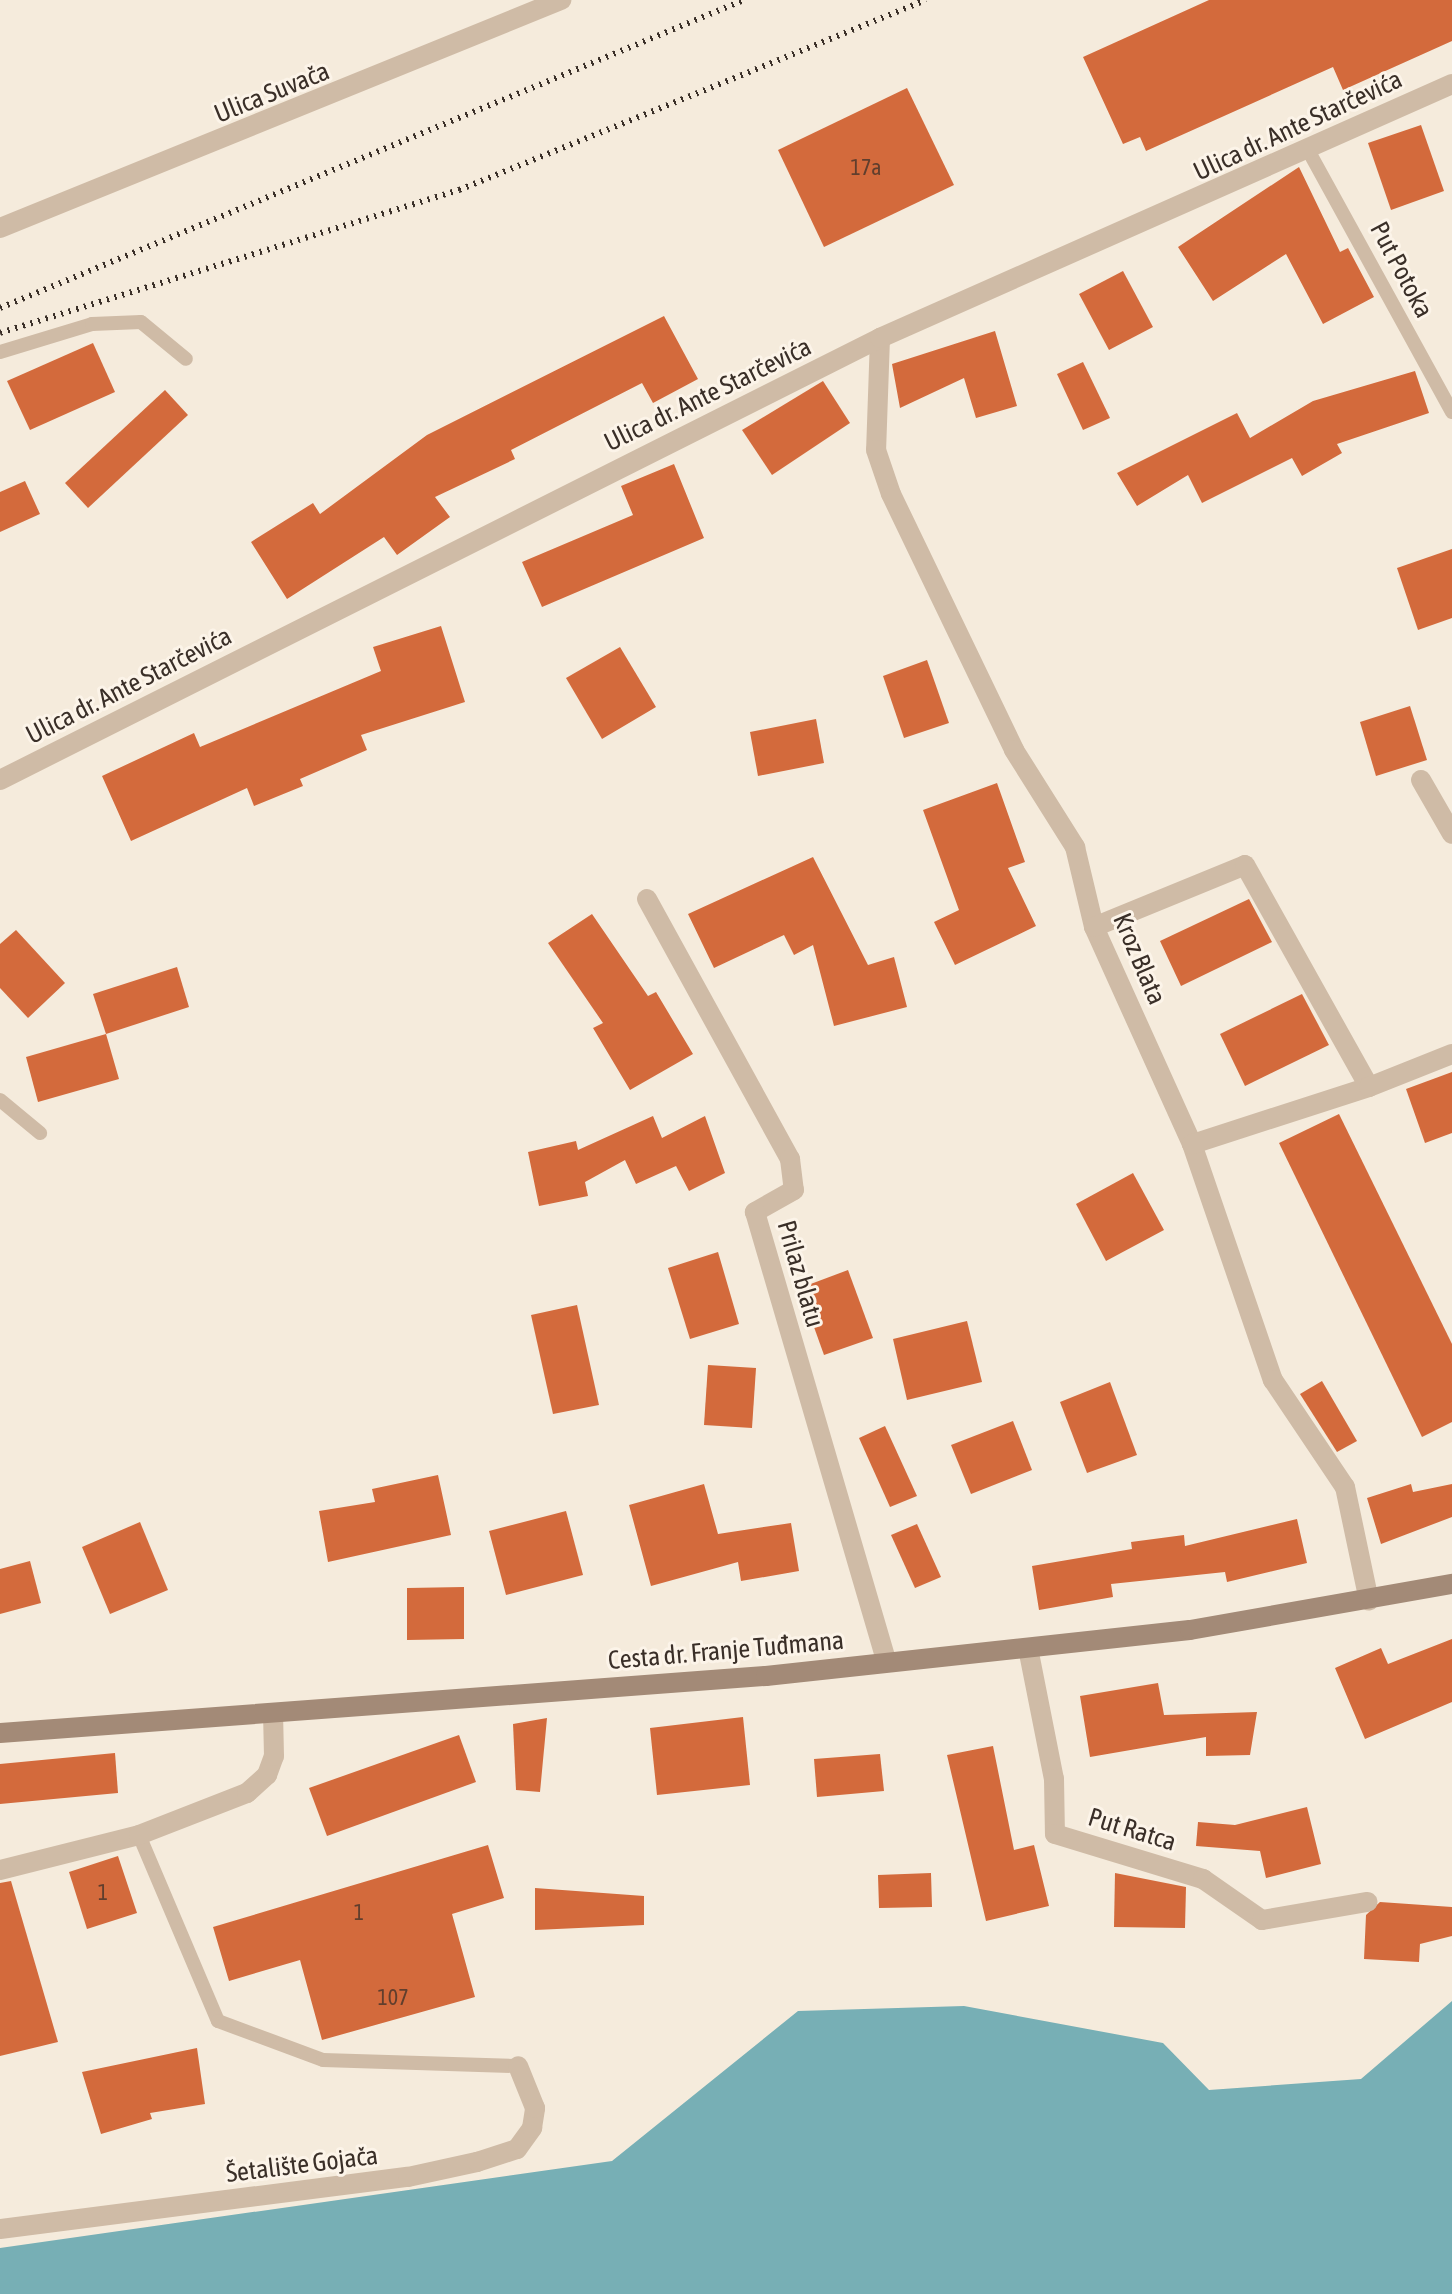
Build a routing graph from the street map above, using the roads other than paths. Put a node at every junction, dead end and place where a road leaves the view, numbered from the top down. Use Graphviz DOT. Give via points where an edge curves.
graph roads {
  1 [pos="561,0"];
  2 [pos="1452,84"];
  3 [pos="1308,150"];
  4 [pos="0,228"];
  5 [pos="880,338"];
  6 [pos="0,352"];
  7 [pos="186,359"];
  8 [pos="1452,412"];
  9 [pos="0,780"];
  10 [pos="1421,780"];
  11 [pos="1452,834"];
  12 [pos="647,899"];
  13 [pos="1094,927"];
  14 [pos="1452,1054"];
  15 [pos="1369,1087"];
  16 [pos="0,1100"];
  17 [pos="40,1133"];
  18 [pos="1192,1144"];
  19 [pos="1452,1584"];
  20 [pos="1369,1601"];
  21 [pos="1028,1648"];
  22 [pos="887,1662"];
  23 [pos="273,1713"];
  24 [pos="0,1733"];
  25 [pos="139,1835"];
  26 [pos="0,1870"];
  27 [pos="1367,1902"];
  28 [pos="518,2066"];
  29 [pos="0,2229"];
  1 -- 4 [label="street, Ulica Suvača"];
  2 -- 3 [label="street, Ulica dr. Ante Starčevića"];
  3 -- 5 [label="street, Ulica dr. Ante Starčevića"];
  3 -- 8 [label="lane, Put Potoka"];
  5 -- 9 [label="street, Ulica dr. Ante Starčevića"];
  5 -- 13 [label="street, Kroz Blata" via="876,450 891,494 1014,750 1075,847"];
  6 -- 7 [label="lane" via="92,324 141,322"];
  10 -- 11 [label="street"];
  12 -- 22 [label="street, Prilaz blatu" via="790,1159 794,1190 755,1212"];
  13 -- 15 [label="street" via="1245,865"];
  13 -- 18 [label="street, Kroz Blata"];
  14 -- 15 [label="street"];
  15 -- 18 [label="street"];
  16 -- 17 [label="lane"];
  18 -- 20 [label="street, Kroz Blata" via="1273,1380 1345,1487"];
  19 -- 20 [label="main road, Cesta dr. Franje Tuđmana"];
  20 -- 21 [label="main road, Cesta dr. Franje Tuđmana"];
  21 -- 22 [label="main road, Cesta dr. Franje Tuđmana"];
  21 -- 27 [label="street, Put Ratca" via="1054,1779 1055,1834 1203,1879 1262,1920"];
  22 -- 23 [label="main road, Cesta dr. Franje Tuđmana"];
  23 -- 24 [label="main road, Cesta dr. Franje Tuđmana"];
  23 -- 25 [label="street" via="267,1775 224,1804"];
  25 -- 26 [label="street"];
  25 -- 28 [label="lane" via="218,2021 323,2060"];
  28 -- 29 [label="street, Šetalište Gojača" via="535,2108 532,2128 517,2149 491,2158 408,2177"];
}
